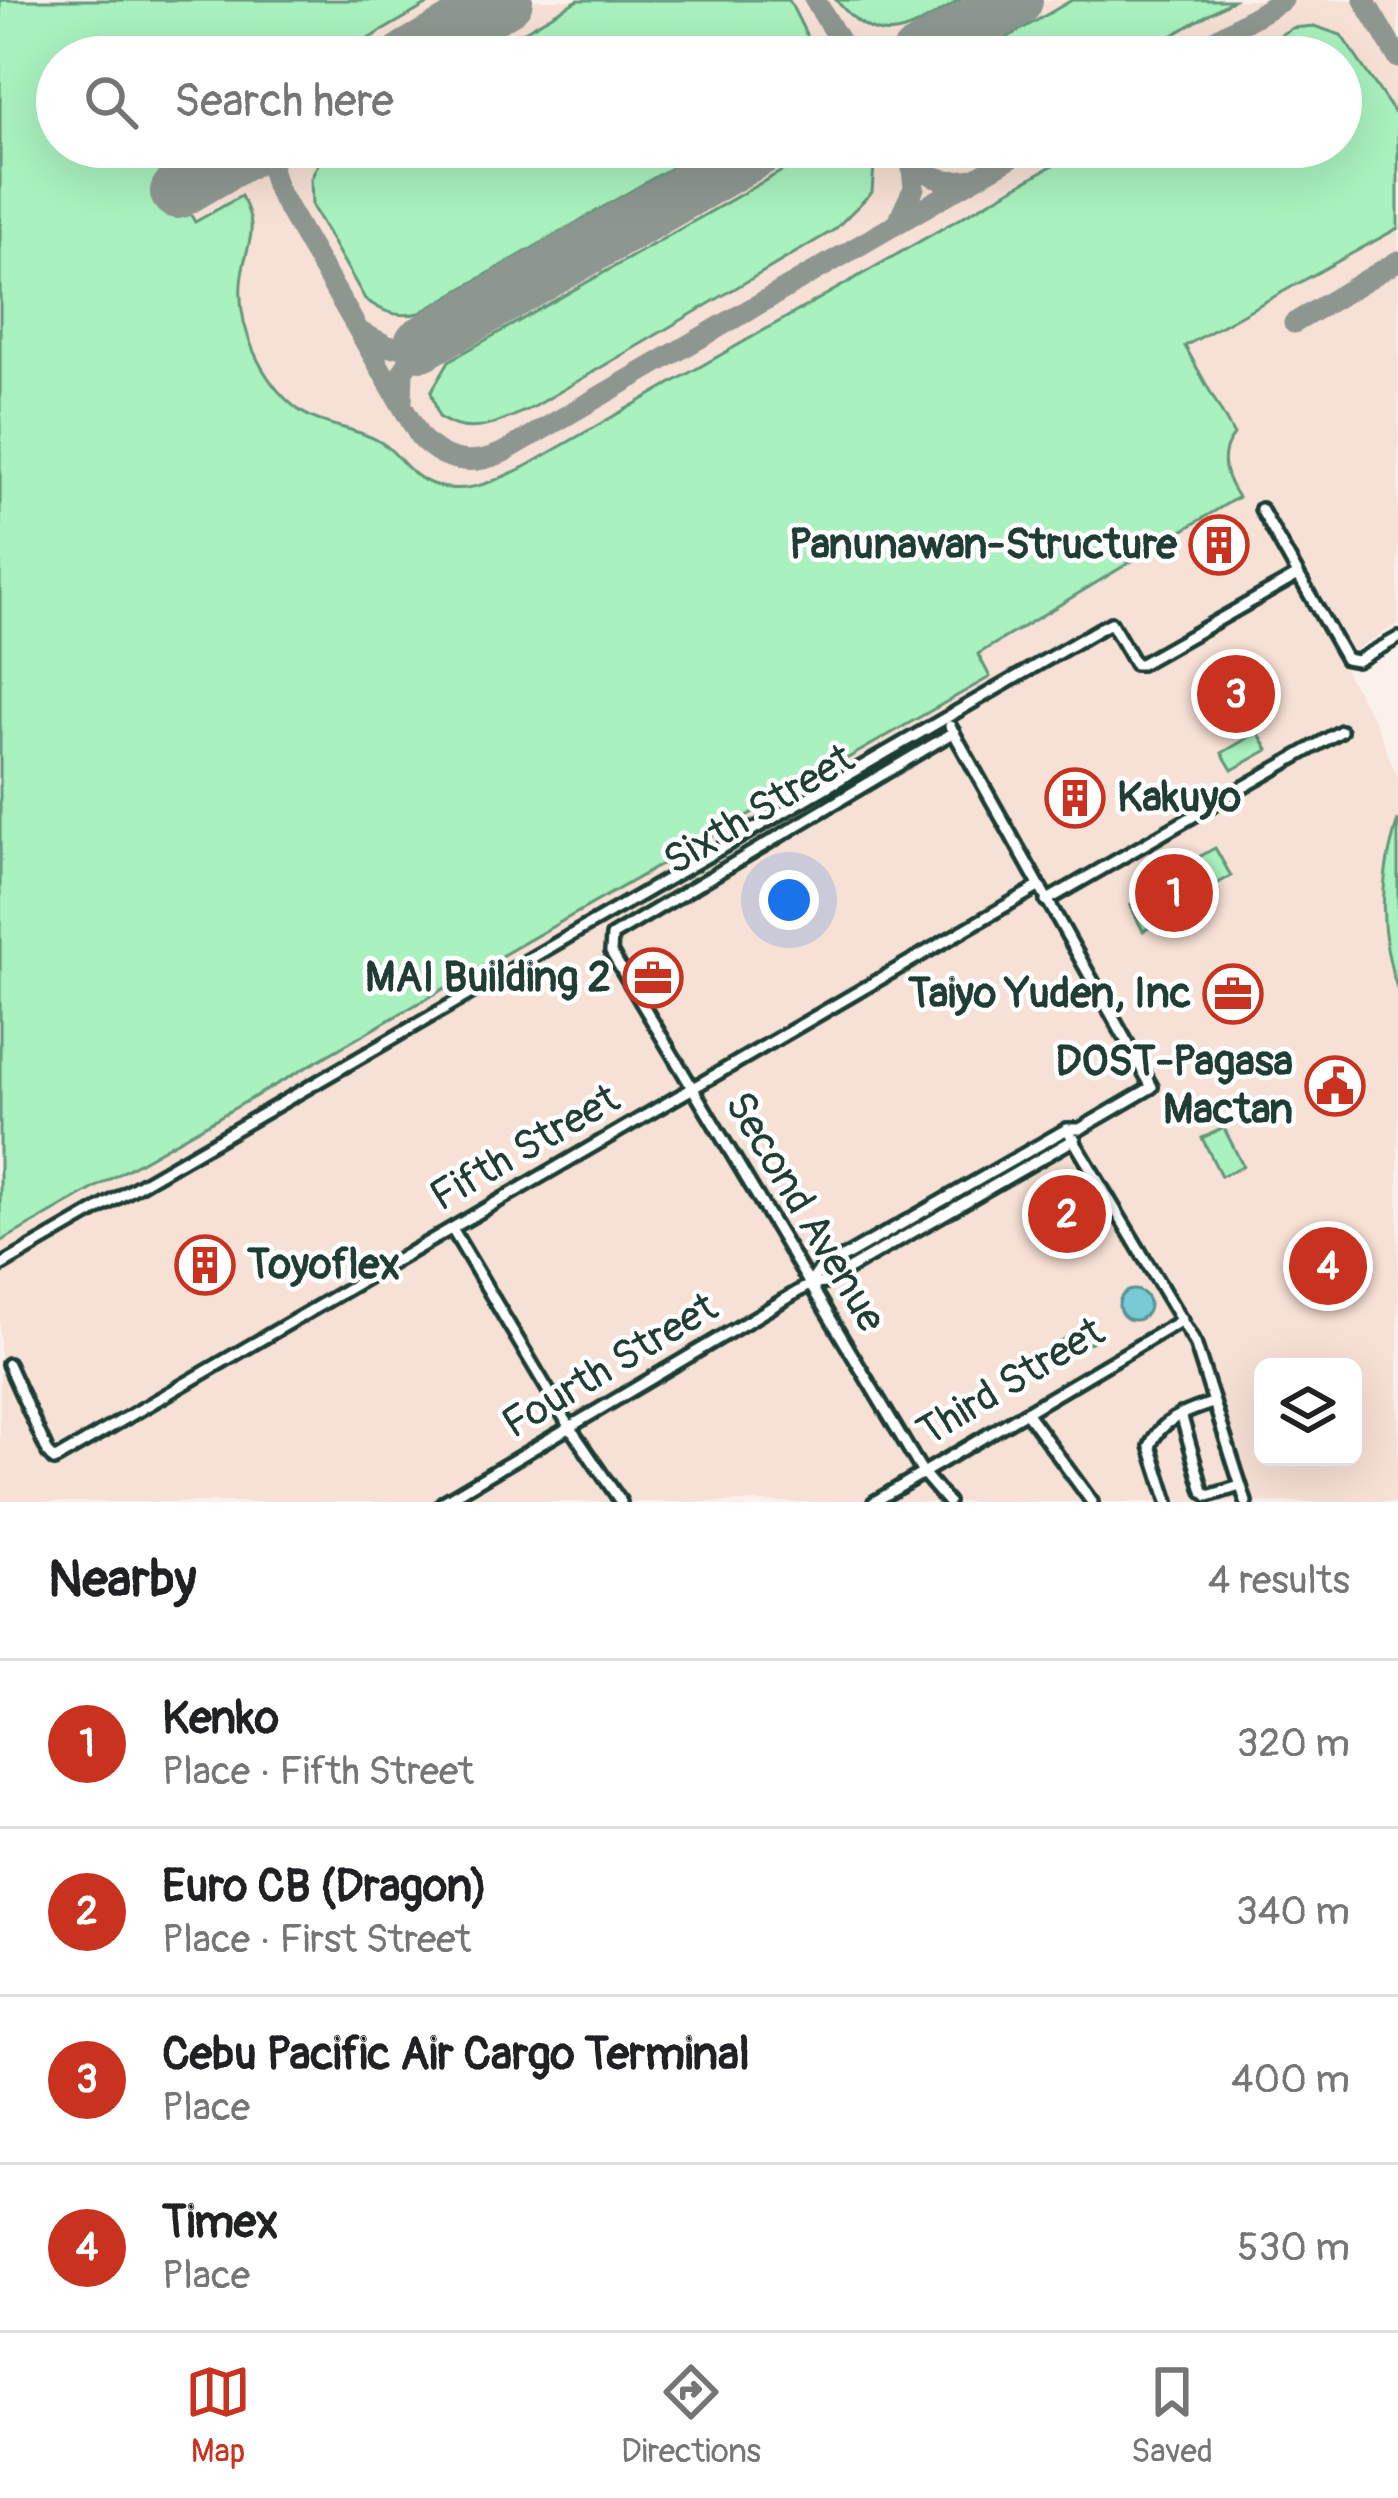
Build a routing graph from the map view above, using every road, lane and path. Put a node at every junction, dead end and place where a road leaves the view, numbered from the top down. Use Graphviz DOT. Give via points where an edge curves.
graph roads {
  1 [pos="1261,509"];
  2 [pos="1298,575"];
  3 [pos="1398,638"];
  4 [pos="1341,731"];
  5 [pos="1038,887"];
  6 [pos="1046,901"];
  7 [pos="611,952"];
  8 [pos="693,1089"];
  9 [pos="1080,1129"];
  10 [pos="1067,1130"];
  11 [pos="1051,1139"];
  12 [pos="1074,1141"];
  13 [pos="1058,1151"];
  14 [pos="996,1171"];
  15 [pos="1003,1183"];
  16 [pos="947,1198"];
  17 [pos="954,1210"];
  18 [pos="903,1224"];
  19 [pos="452,1229"];
  20 [pos="910,1235"];
  21 [pos="0,1266"];
  22 [pos="809,1285"];
  23 [pos="1182,1320"];
  24 [pos="8,1364"];
  25 [pos="1212,1403"];
  26 [pos="1026,1412"];
  27 [pos="1180,1414"];
  28 [pos="571,1429"];
  29 [pos="923,1473"];
  30 [pos="1240,1486"];
  31 [pos="443,1502"];
  32 [pos="621,1502"];
  33 [pos="874,1502"];
  34 [pos="948,1502"];
  35 [pos="1092,1502"];
  36 [pos="1168,1502"];
  37 [pos="1246,1502"];
  1 -- 2 [label="street"];
  2 -- 3 [label="street" via="1346,659"];
  2 -- 21 [label="street" via="1141,664 1111,622"];
  4 -- 6 [label="street"];
  5 -- 6 [label="street"];
  5 -- 7 [label="street, Sixth Street" via="952,729 612,936"];
  5 -- 8 [label="street, Fifth Street"];
  6 -- 9 [label="street, Fourth Street" via="1152,1087"];
  7 -- 8 [label="street, Second Avenue"];
  8 -- 19 [label="street, Fifth Street"];
  8 -- 22 [label="street, Second Avenue"];
  9 -- 10 [label="street, Fourth Street"];
  9 -- 12 [label="street"];
  10 -- 11 [label="street, Fourth Street"];
  10 -- 12 [label="street"];
  11 -- 13 [label="street"];
  11 -- 14 [label="street, Fourth Street"];
  12 -- 13 [label="street, Fourth Street"];
  12 -- 23 [label="street"];
  13 -- 15 [label="street, Fourth Street"];
  14 -- 15 [label="street"];
  14 -- 16 [label="street, Fourth Street"];
  15 -- 17 [label="street, Fourth Street"];
  16 -- 17 [label="street"];
  16 -- 18 [label="street, Fourth Street"];
  17 -- 20 [label="street, Fourth Street"];
  18 -- 20 [label="street"];
  18 -- 22 [label="street, Fourth Street" via="818,1272"];
  19 -- 24 [label="street, Fifth Street" via="54,1460"];
  19 -- 28 [label="street"];
  20 -- 22 [label="street, Fourth Street"];
  22 -- 28 [label="street, Fourth Street"];
  22 -- 29 [label="street, Second Avenue"];
  23 -- 25 [label="street"];
  23 -- 26 [label="street, Third Street"];
  25 -- 27 [label="street"];
  25 -- 30 [label="street"];
  26 -- 29 [label="street, Third Street"];
  26 -- 35 [label="street"];
  27 -- 30 [label="street" via="1203,1491"];
  27 -- 36 [label="street" via="1150,1446"];
  28 -- 31 [label="street, Fourth Street"];
  28 -- 32 [label="street"];
  29 -- 33 [label="street, Third Street"];
  29 -- 34 [label="street, Second Avenue"];
  30 -- 37 [label="street"];
}
